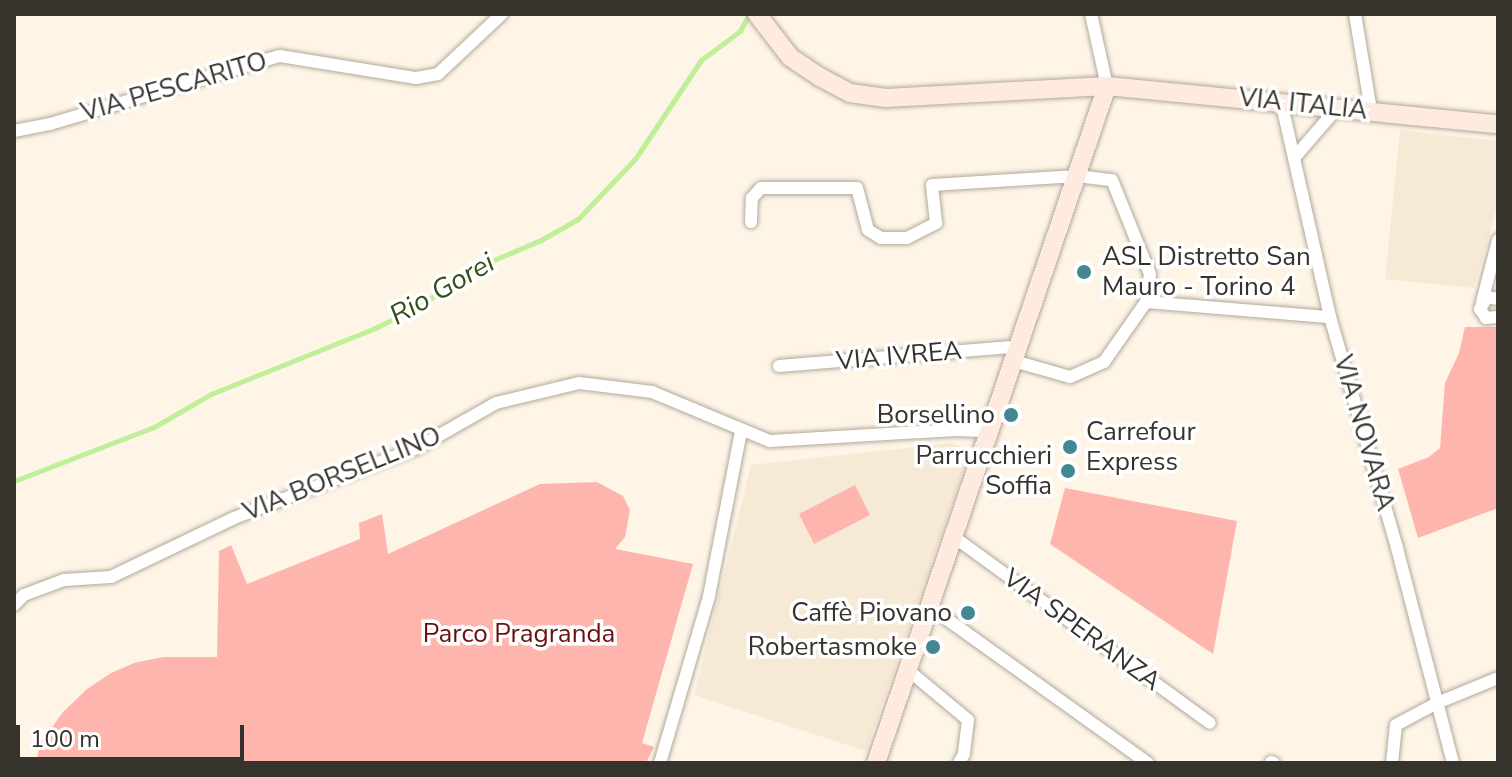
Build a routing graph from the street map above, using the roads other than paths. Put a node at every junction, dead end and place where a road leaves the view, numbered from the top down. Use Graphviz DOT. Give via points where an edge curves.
graph roads {
  1 [pos="502,14"];
  2 [pos="1091,14"];
  3 [pos="1355,14"];
  4 [pos="761,20"];
  5 [pos="1107,86"];
  6 [pos="1281,101"];
  7 [pos="1338,107"];
  8 [pos="1371,111"];
  9 [pos="1498,124"];
  10 [pos="14,131"];
  11 [pos="1294,158"];
  12 [pos="1077,176"];
  13 [pos="751,222"];
  14 [pos="1498,240"];
  15 [pos="1498,299"];
  16 [pos="1146,302"];
  17 [pos="1482,302"];
  18 [pos="1330,317"];
  19 [pos="1498,317"];
  20 [pos="1017,354"];
  21 [pos="779,366"];
  22 [pos="741,431"];
  23 [pos="991,431"];
  24 [pos="954,537"];
  25 [pos="14,605"];
  26 [pos="930,607"];
  27 [pos="908,670"];
  28 [pos="1498,678"];
  29 [pos="1437,703"];
  30 [pos="1210,723"];
  31 [pos="660,763"];
  32 [pos="876,763"];
  33 [pos="959,763"];
  34 [pos="1148,763"];
  35 [pos="1392,763"];
  36 [pos="1453,763"];
  1 -- 10 [label="street, VIA PESCARITO" via="438,74 416,78 280,56"];
  2 -- 5 [label="street"];
  3 -- 8 [label="street"];
  4 -- 5 [label="street, VIA ITALIA" via="790,57 850,93 886,98"];
  5 -- 6 [label="street, VIA ITALIA"];
  5 -- 12 [label="street"];
  6 -- 7 [label="street, VIA ITALIA"];
  6 -- 11 [label="street, VIA NOVARA"];
  7 -- 8 [label="street, VIA ITALIA"];
  7 -- 11 [label="street"];
  8 -- 9 [label="street, VIA ITALIA"];
  11 -- 18 [label="street, VIA NOVARA"];
  12 -- 13 [label="street" via="932,185 936,223 907,238 881,238 868,230 857,188 761,188 752,198"];
  12 -- 16 [label="street" via="1112,180 1150,274"];
  12 -- 20 [label="street"];
  14 -- 17 [label="street"];
  15 -- 17 [label="street"];
  16 -- 18 [label="street"];
  16 -- 20 [label="street" via="1104,362 1070,377"];
  17 -- 19 [label="street" via="1483,316"];
  18 -- 29 [label="street, VIA NOVARA"];
  20 -- 21 [label="street, VIA IVREA"];
  20 -- 23 [label="street"];
  22 -- 23 [label="street, VIA BORSELLINO" via="770,441"];
  22 -- 25 [label="street, VIA BORSELLINO" via="652,392 579,383 496,403 417,448 234,518 111,577 64,580 24,595"];
  22 -- 31 [label="street" via="709,596"];
  23 -- 24 [label="street"];
  24 -- 26 [label="street"];
  24 -- 30 [label="street, VIA SPERANZA"];
  26 -- 27 [label="street"];
  26 -- 34 [label="street"];
  27 -- 32 [label="street"];
  27 -- 33 [label="street" via="968,720"];
  28 -- 29 [label="street"];
  29 -- 35 [label="street" via="1396,725"];
  29 -- 36 [label="street, VIA NOVARA"];
}
